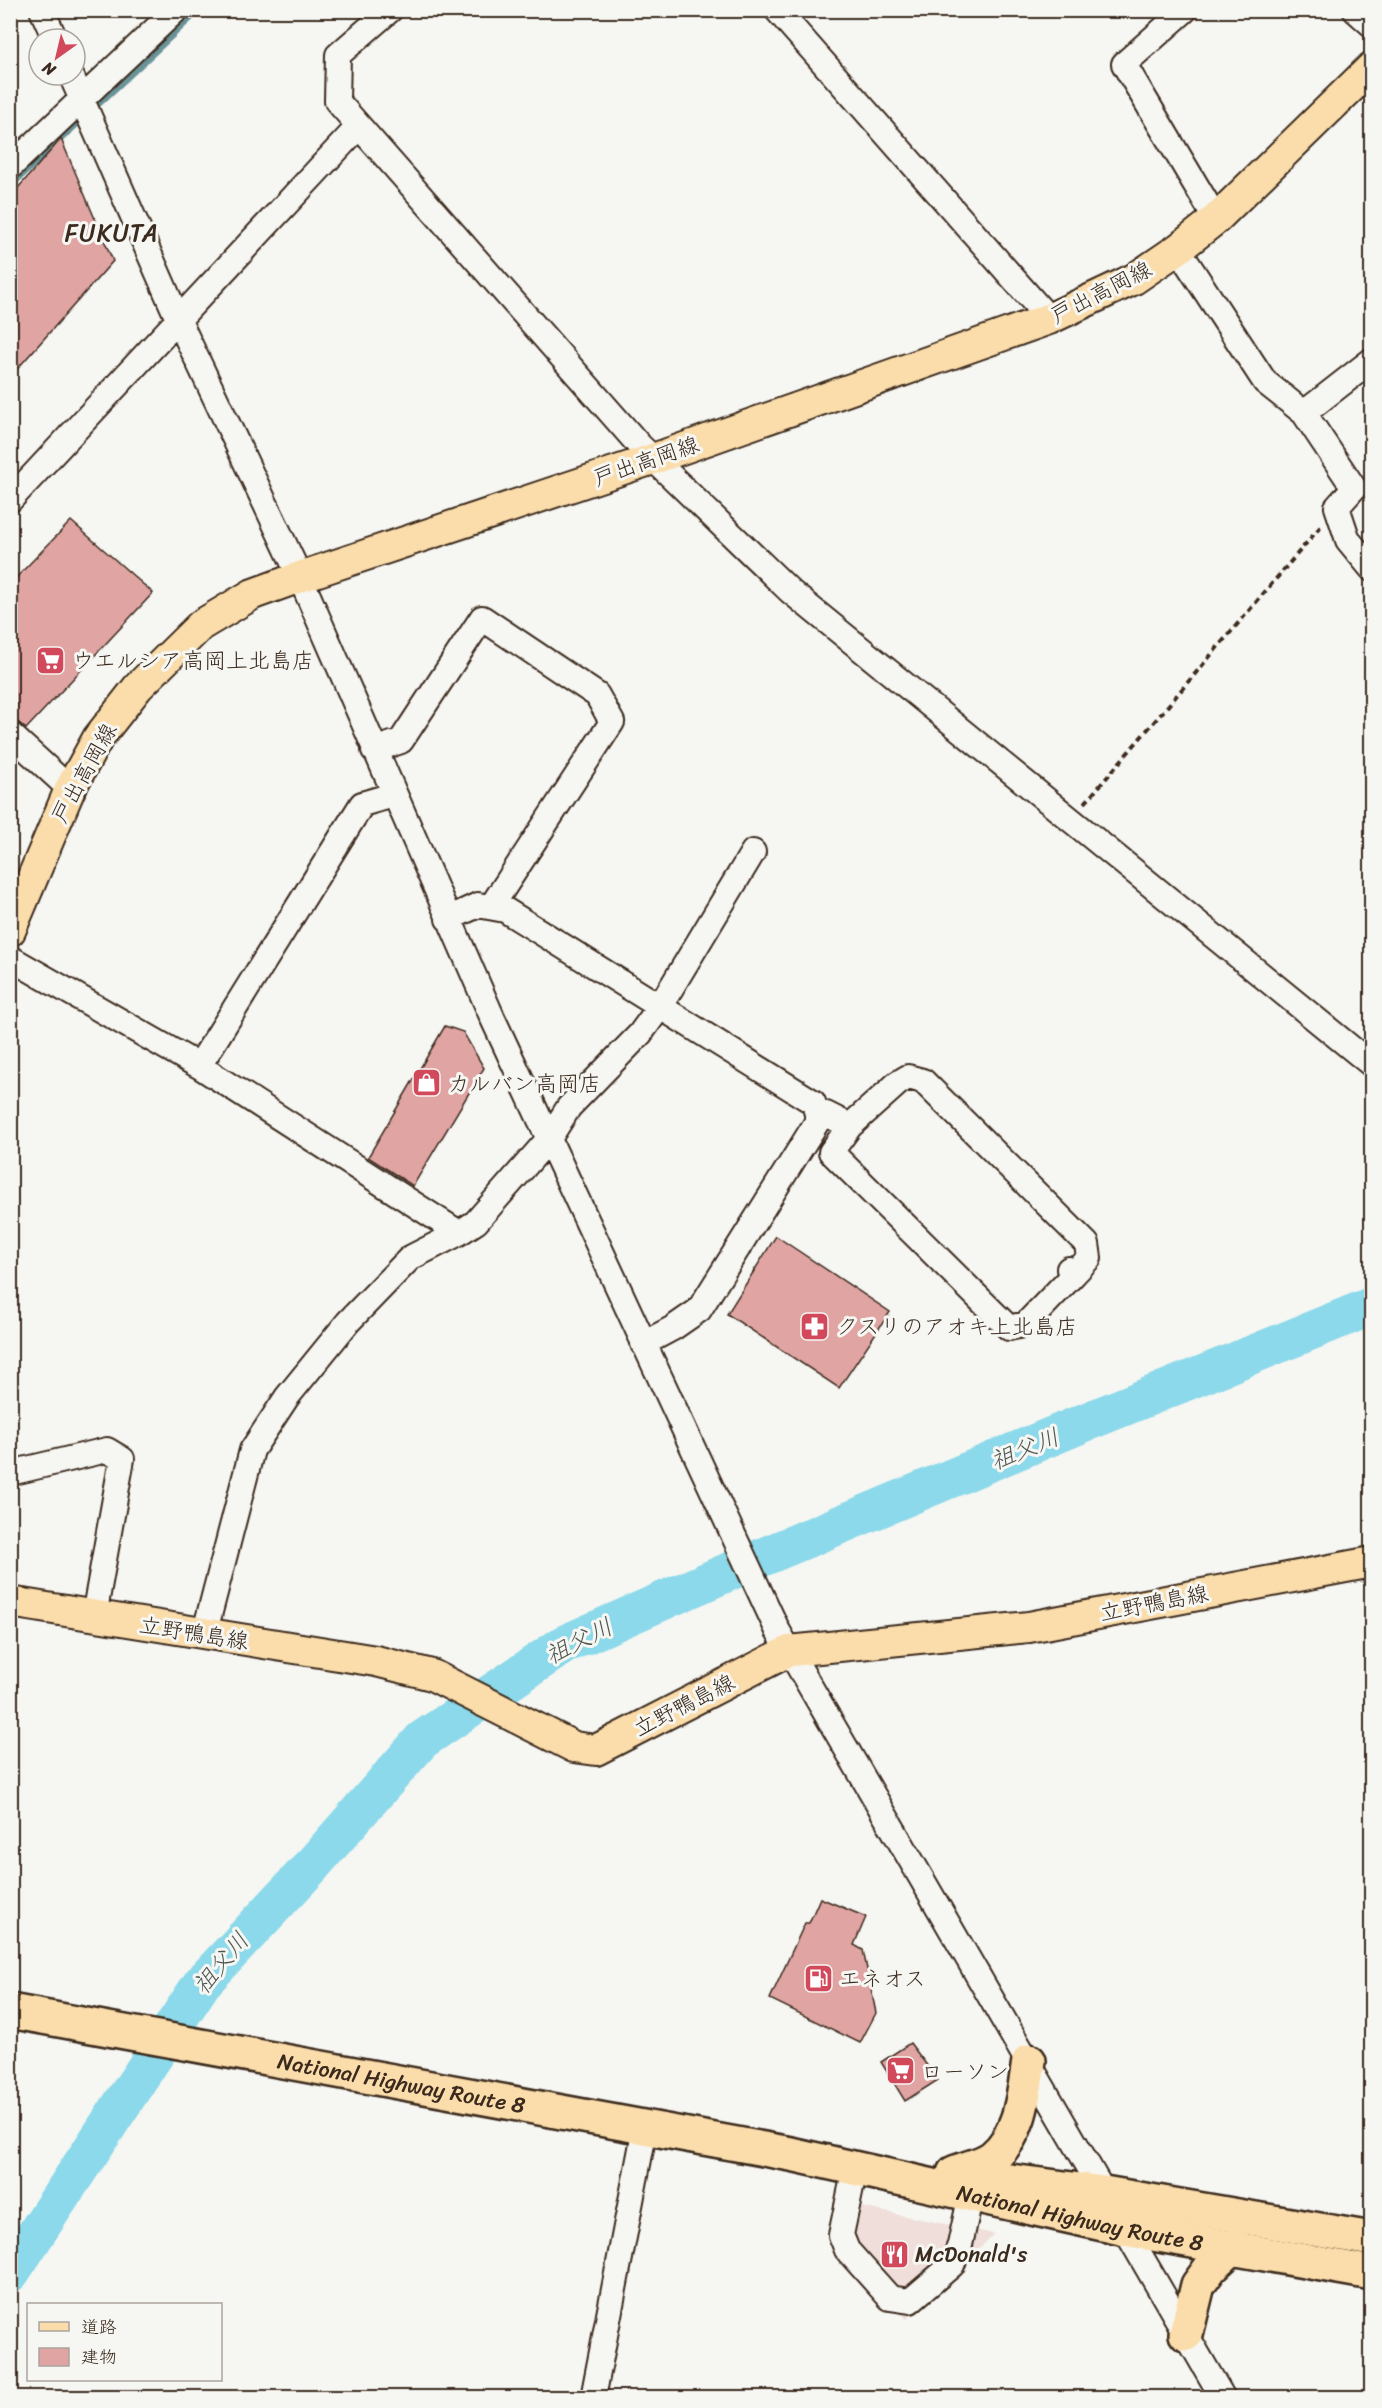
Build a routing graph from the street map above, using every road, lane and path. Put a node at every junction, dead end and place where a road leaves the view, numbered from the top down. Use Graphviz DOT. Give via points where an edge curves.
graph roads {
  1 [pos="42,10"];
  2 [pos="176,10"];
  3 [pos="390,10"];
  4 [pos="777,10"];
  5 [pos="1185,10"];
  6 [pos="1355,10"];
  7 [pos="1371,25"];
  8 [pos="50,27"];
  9 [pos="1371,67"];
  10 [pos="76,87"];
  11 [pos="81,99"];
  12 [pos="359,126"];
  13 [pos="10,167"];
  14 [pos="1216,219"];
  15 [pos="1178,249"];
  16 [pos="178,319"];
  17 [pos="1049,319"];
  18 [pos="1371,360"];
  19 [pos="1304,413"];
  20 [pos="653,459"];
  21 [pos="10,500"];
  22 [pos="1336,507"];
  23 [pos="1371,569"];
  24 [pos="300,577"];
  25 [pos="10,734"];
  26 [pos="374,750"];
  27 [pos="70,789"];
  28 [pos="393,795"];
  29 [pos="1071,820"];
  30 [pos="753,852"];
  31 [pos="491,907"];
  32 [pos="448,919"];
  33 [pos="10,931"];
  34 [pos="10,958"];
  35 [pos="659,1008"];
  36 [pos="1371,1065"];
  37 [pos="199,1066"];
  38 [pos="818,1113"];
  39 [pos="850,1126"];
  40 [pos="548,1140"];
  41 [pos="459,1233"];
  42 [pos="643,1344"];
  43 [pos="10,1473"];
  44 [pos="1371,1562"];
  45 [pos="10,1602"];
  46 [pos="94,1616"];
  47 [pos="204,1635"];
  48 [pos="784,1641"];
  49 [pos="10,2011"];
  50 [pos="1029,2061"];
  51 [pos="645,2128"];
  52 [pos="791,2154"];
  53 [pos="855,2168"];
  54 [pos="962,2184"];
  55 [pos="1104,2193"];
  56 [pos="1125,2229"];
  57 [pos="1371,2239"];
  58 [pos="1234,2247"];
  59 [pos="1371,2273"];
  60 [pos="1186,2334"];
  61 [pos="593,2397"];
  62 [pos="1223,2397"];
  1 -- 8 [label="street"];
  2 -- 11 [label="street"];
  3 -- 12 [label="street" via="338,55 337,101"];
  4 -- 17 [label="street"];
  5 -- 14 [label="street" via="1124,64"];
  6 -- 7 [label="street"];
  9 -- 14 [label="main road, 戸出高岡線"];
  10 -- 11 [label="street"];
  11 -- 13 [label="street"];
  11 -- 16 [label="street"];
  12 -- 16 [label="street"];
  12 -- 20 [label="street"];
  14 -- 15 [label="main road, 戸出高岡線"];
  15 -- 17 [label="main road, 戸出高岡線" via="1134,279"];
  15 -- 19 [label="street" via="1265,382"];
  16 -- 21 [label="street"];
  16 -- 24 [label="street"];
  17 -- 20 [label="main road, 戸出高岡線"];
  18 -- 19 [label="street"];
  19 -- 22 [label="street" via="1354,488"];
  20 -- 24 [label="main road, 戸出高岡線"];
  20 -- 29 [label="street" via="791,592"];
  22 -- 23 [label="street" via="1348,540"];
  22 -- 29 [label="path"];
  24 -- 26 [label="street"];
  24 -- 27 [label="main road, 戸出高岡線" via="253,594 201,625 138,687 98,738"];
  25 -- 27 [label="street"];
  26 -- 28 [label="street"];
  26 -- 31 [label="street" via="401,741 482,618 597,695 612,722 586,776"];
  27 -- 33 [label="main road, 戸出高岡線"];
  28 -- 32 [label="street"];
  28 -- 37 [label="street" via="362,804"];
  29 -- 36 [label="street"];
  30 -- 35 [label="street" via="734,870"];
  31 -- 32 [label="street" via="478,905"];
  31 -- 35 [label="street" via="505,910"];
  32 -- 40 [label="street"];
  34 -- 37 [label="street"];
  35 -- 38 [label="street" via="805,1095"];
  35 -- 40 [label="street" via="640,1034 569,1107"];
  37 -- 41 [label="street"];
  38 -- 39 [label="street"];
  38 -- 42 [label="street" via="817,1122 699,1310"];
  39 -- 39 [label="street" via="898,1083 908,1077 923,1081 1087,1244 1089,1258 1071,1271 1026,1324 1009,1328 831,1152"];
  40 -- 41 [label="street" via="476,1221"];
  40 -- 42 [label="street"];
  41 -- 47 [label="street" via="410,1258 348,1322 287,1397 252,1450"];
  42 -- 48 [label="street"];
  43 -- 46 [label="street" via="106,1450 122,1459"];
  44 -- 48 [label="main road, 立野鴨島線" via="1029,1627"];
  45 -- 46 [label="main road, 立野鴨島線"];
  46 -- 47 [label="main road, 立野鴨島線"];
  47 -- 48 [label="main road, 立野鴨島線" via="376,1661 432,1676 574,1747 596,1750"];
  48 -- 50 [label="street"];
  49 -- 51 [label="highway, National Highway Route 8"];
  50 -- 54 [label="highway" via="1023,2104 1011,2134 993,2157"];
  50 -- 55 [label="street"];
  51 -- 52 [label="highway, National Highway Route 8"];
  51 -- 61 [label="street"];
  52 -- 53 [label="highway, National Highway Route 8"];
  52 -- 54 [label="highway, National Highway Route 8"];
  53 -- 54 [label="highway, National Highway Route 8"];
  53 -- 54 [label="street" via="842,2235 847,2250 890,2298 910,2301 952,2265 960,2245"];
  54 -- 55 [label="highway, National Highway Route 8"];
  54 -- 56 [label="highway, National Highway Route 8"];
  55 -- 56 [label="street"];
  55 -- 57 [label="highway, National Highway Route 8"];
  56 -- 58 [label="highway, National Highway Route 8"];
  56 -- 60 [label="street"];
  58 -- 59 [label="highway, National Highway Route 8"];
  58 -- 60 [label="highway" via="1198,2285"];
  60 -- 62 [label="street"];
}
